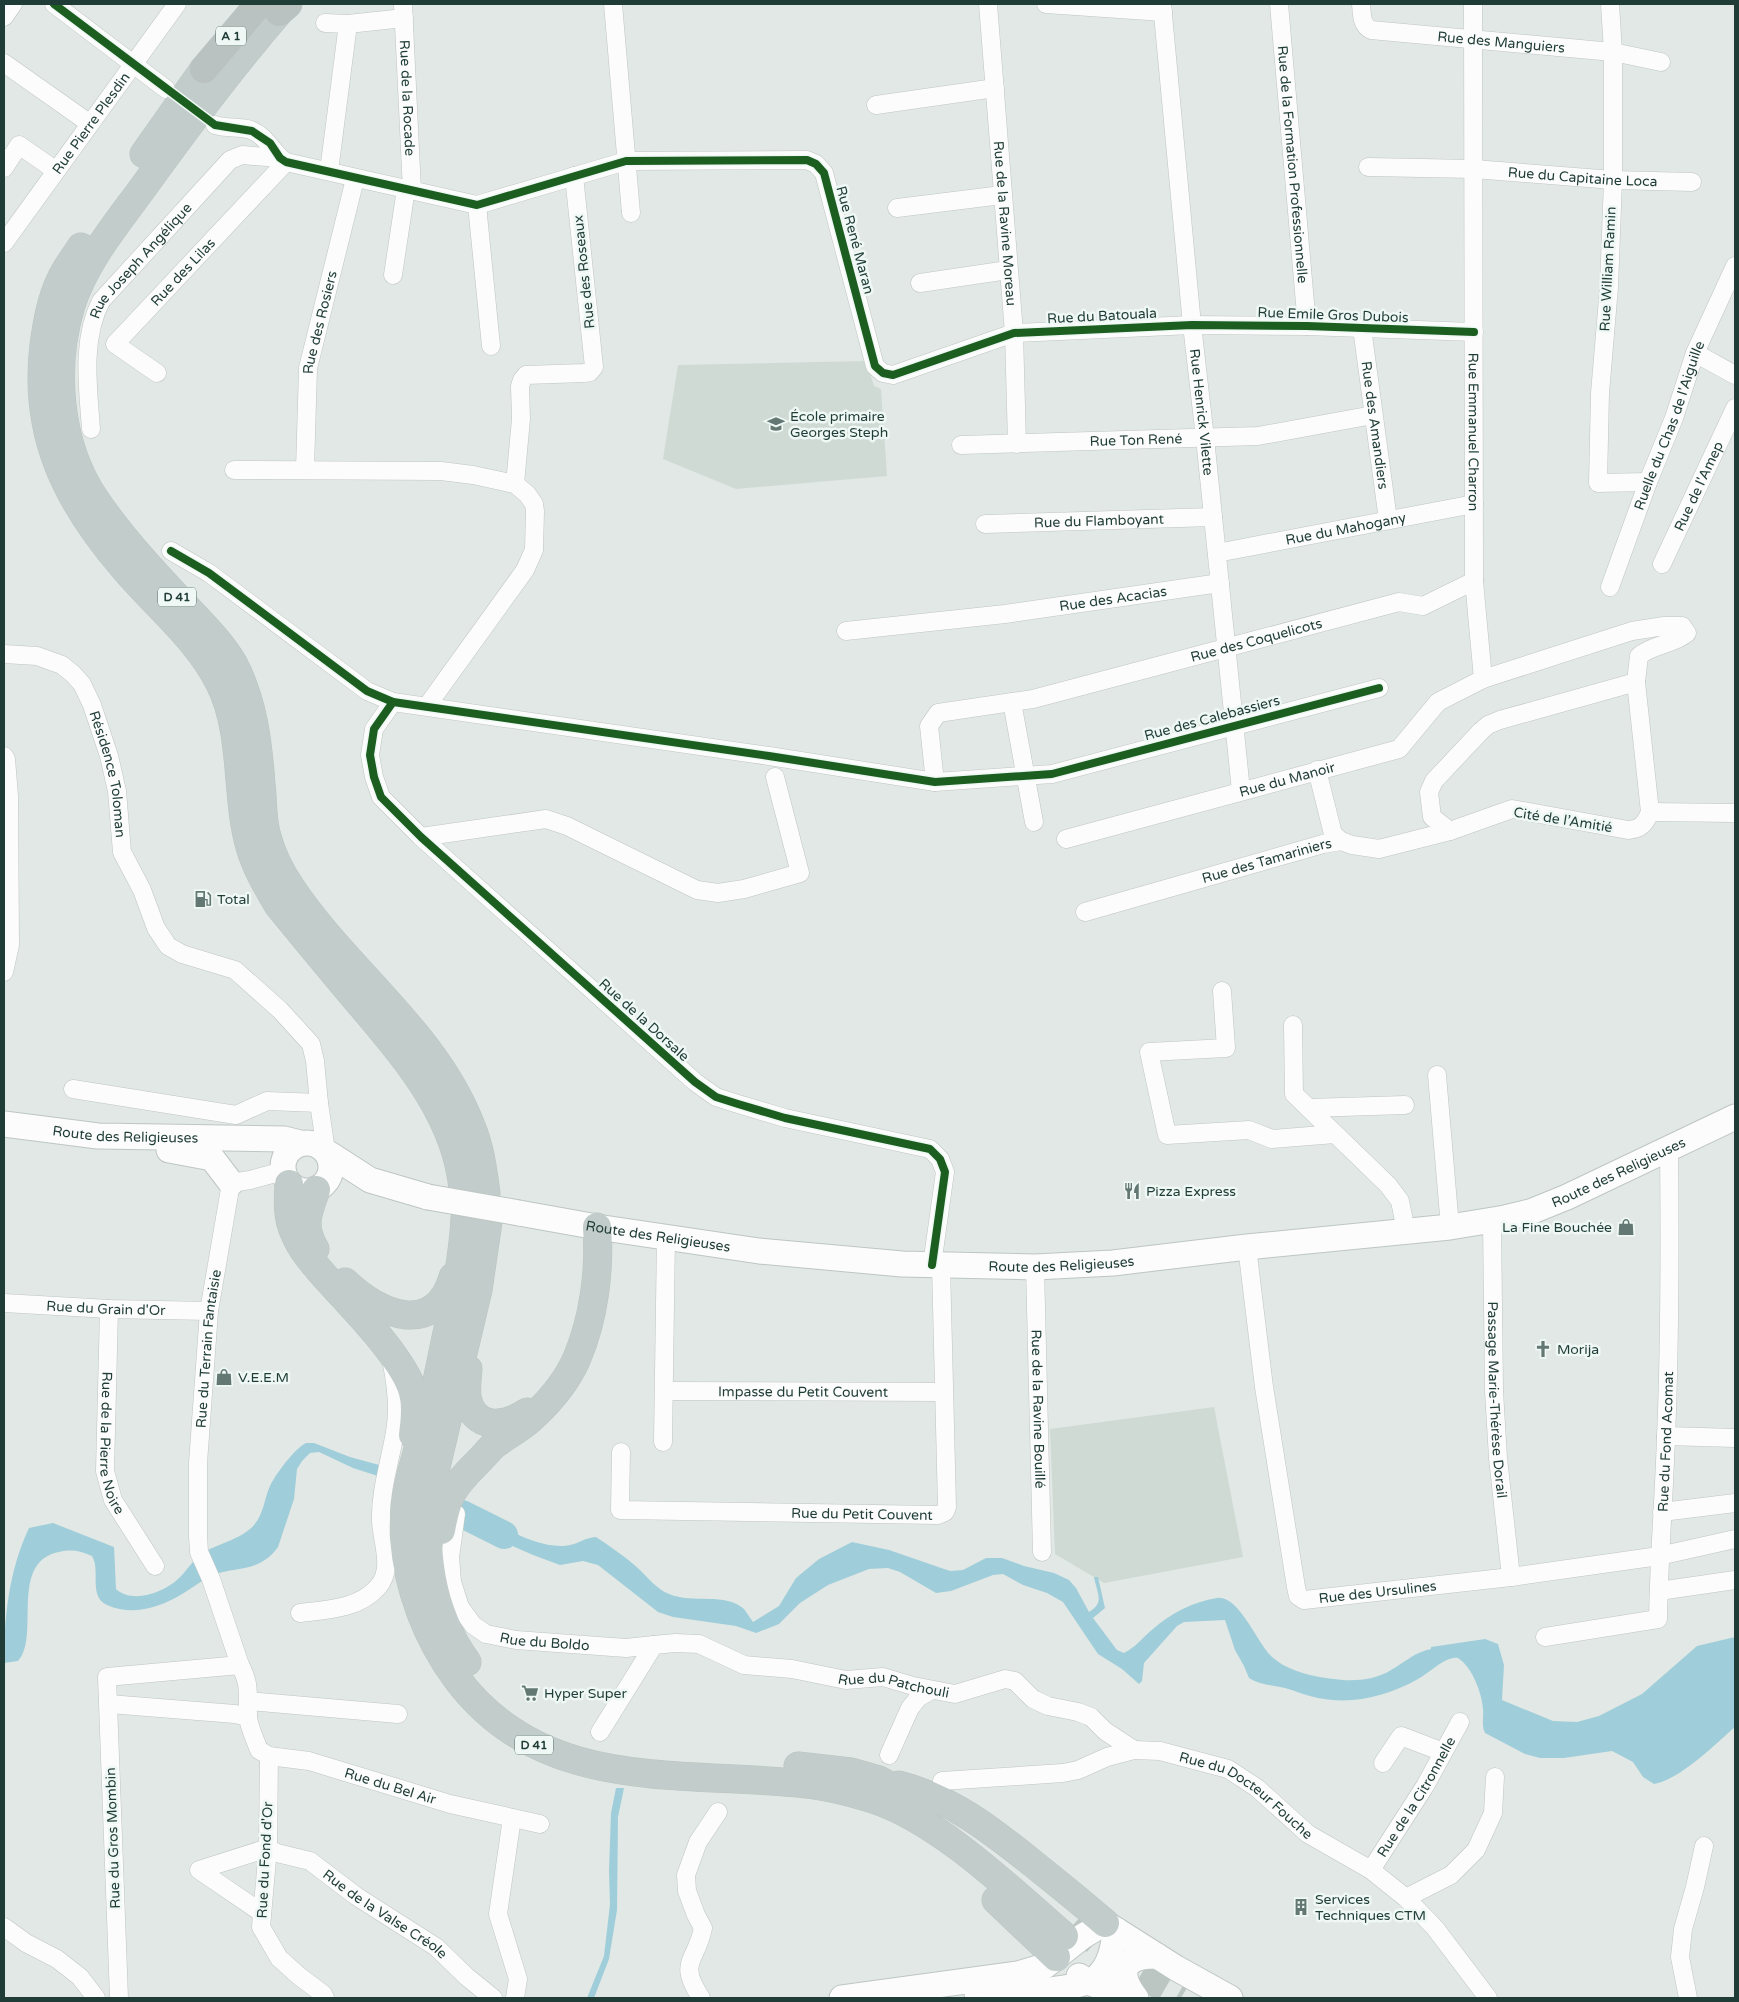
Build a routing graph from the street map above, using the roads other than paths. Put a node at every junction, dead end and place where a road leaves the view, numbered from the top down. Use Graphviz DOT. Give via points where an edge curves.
graph roads {
  1 [pos="13,4"];
  2 [pos="54,4"];
  3 [pos="177,4"];
  4 [pos="248,4"];
  5 [pos="612,4"];
  6 [pos="988,4"];
  7 [pos="1046,4"];
  8 [pos="1279,4"];
  9 [pos="1361,4"];
  10 [pos="1473,4"];
  11 [pos="1610,4"];
  12 [pos="278,6"];
  13 [pos="1163,8"];
  14 [pos="404,11"];
  15 [pos="4,17"];
  16 [pos="325,23"];
  17 [pos="348,24"];
  18 [pos="1473,41"];
  19 [pos="1614,52"];
  20 [pos="1661,62"];
  21 [pos="4,63"];
  22 [pos="133,64"];
  23 [pos="204,69"];
  24 [pos="995,88"];
  25 [pos="166,89"];
  26 [pos="876,105"];
  27 [pos="89,123"];
  28 [pos="215,125"];
  29 [pos="283,160"];
  30 [pos="626,161"];
  31 [pos="1368,167"];
  32 [pos="4,168"];
  33 [pos="1474,169"];
  34 [pos="55,170"];
  35 [pos="329,171"];
  36 [pos="574,176"];
  37 [pos="355,178"];
  38 [pos="1613,180"];
  39 [pos="1692,182"];
  40 [pos="409,190"];
  41 [pos="1002,195"];
  42 [pos="477,205"];
  43 [pos="898,208"];
  44 [pos="631,213"];
  45 [pos="4,243"];
  46 [pos="1735,266"];
  47 [pos="1008,270"];
  48 [pos="393,275"];
  49 [pos="920,283"];
  50 [pos="1192,325"];
  51 [pos="1307,326"];
  52 [pos="1362,328"];
  53 [pos="1474,332"];
  54 [pos="1014,333"];
  55 [pos="491,346"];
  56 [pos="1695,353"];
  57 [pos="157,373"];
  58 [pos="1735,375"];
  59 [pos="1735,408"];
  60 [pos="1373,415"];
  61 [pos="91,429"];
  62 [pos="1205,438"];
  63 [pos="1017,444"];
  64 [pos="962,446"];
  65 [pos="305,469"];
  66 [pos="234,470"];
  67 [pos="1648,482"];
  68 [pos="515,484"];
  69 [pos="1474,504"];
  70 [pos="1213,517"];
  71 [pos="1388,520"];
  72 [pos="985,524"];
  73 [pos="171,551"];
  74 [pos="1217,554"];
  75 [pos="1662,564"];
  76 [pos="1474,581"];
  77 [pos="1220,583"];
  78 [pos="1610,587"];
  79 [pos="846,631"];
  80 [pos="1226,646"];
  81 [pos="4,654"];
  82 [pos="1484,679"];
  83 [pos="1636,682"];
  84 [pos="1379,688"];
  85 [pos="393,702"];
  86 [pos="1012,702"];
  87 [pos="427,706"];
  88 [pos="1234,725"];
  89 [pos="4,756"];
  90 [pos="1316,770"];
  91 [pos="1025,776"];
  92 [pos="775,777"];
  93 [pos="935,782"];
  94 [pos="1241,791"];
  95 [pos="6,796"];
  96 [pos="1650,812"];
  97 [pos="1735,813"];
  98 [pos="1034,822"];
  99 [pos="1450,830"];
  100 [pos="420,837"];
  101 [pos="1066,839"];
  102 [pos="1341,841"];
  103 [pos="1085,912"];
  104 [pos="4,972"];
  105 [pos="1222,991"];
  106 [pos="1293,1025"];
  107 [pos="1437,1075"];
  108 [pos="74,1089"];
  109 [pos="319,1103"];
  110 [pos="1405,1105"];
  111 [pos="1309,1108"];
  112 [pos="1735,1117"];
  113 [pos="4,1124"];
  114 [pos="1335,1134"];
  115 [pos="98,1136"];
  116 [pos="249,1139"];
  117 [pos="316,1148"];
  118 [pos="1669,1149"];
  119 [pos="286,1176"];
  120 [pos="370,1180"];
  121 [pos="241,1182"];
  122 [pos="320,1187"];
  123 [pos="1492,1222"];
  124 [pos="472,1227"];
  125 [pos="597,1227"];
  126 [pos="1450,1227"];
  127 [pos="1406,1231"];
  128 [pos="666,1236"];
  129 [pos="1247,1247"];
  130 [pos="936,1265"];
  131 [pos="1035,1267"];
  132 [pos="478,1290"];
  133 [pos="4,1303"];
  134 [pos="110,1309"];
  135 [pos="209,1311"];
  136 [pos="401,1315"];
  137 [pos="389,1350"];
  138 [pos="664,1391"];
  139 [pos="943,1392"];
  140 [pos="555,1393"];
  141 [pos="494,1424"];
  142 [pos="1666,1436"];
  143 [pos="1735,1438"];
  144 [pos="663,1442"];
  145 [pos="621,1452"];
  146 [pos="468,1472"];
  147 [pos="406,1499"];
  148 [pos="1735,1503"];
  149 [pos="1662,1512"];
  150 [pos="1735,1539"];
  151 [pos="1042,1552"];
  152 [pos="1659,1556"];
  153 [pos="155,1566"];
  154 [pos="1510,1577"];
  155 [pos="1735,1580"];
  156 [pos="432,1583"];
  157 [pos="1659,1591"];
  158 [pos="300,1613"];
  159 [pos="1545,1637"];
  160 [pos="654,1645"];
  161 [pos="721,1655"];
  162 [pos="240,1665"];
  163 [pos="932,1690"];
  164 [pos="108,1704"];
  165 [pos="248,1709"];
  166 [pos="398,1714"];
  167 [pos="1460,1722"];
  168 [pos="600,1732"];
  169 [pos="1134,1750"];
  170 [pos="1444,1752"];
  171 [pos="889,1755"];
  172 [pos="268,1756"];
  173 [pos="1383,1763"];
  174 [pos="1495,1777"];
  175 [pos="879,1780"];
  176 [pos="942,1781"];
  177 [pos="718,1812"];
  178 [pos="512,1818"];
  179 [pos="540,1824"];
  180 [pos="1704,1846"];
  181 [pos="268,1848"];
  182 [pos="1371,1870"];
  183 [pos="1406,1898"];
  184 [pos="262,1913"];
  185 [pos="4,1927"];
  186 [pos="1111,1927"];
  187 [pos="1065,1938"];
  188 [pos="1157,1956"];
  189 [pos="1088,1982"];
  190 [pos="1044,1991"];
  191 [pos="875,1994"];
  192 [pos="96,1998"];
  193 [pos="119,1998"];
  194 [pos="325,1998"];
  195 [pos="493,1998"];
  196 [pos="515,1998"];
  197 [pos="701,1998"];
  198 [pos="842,1998"];
  199 [pos="1109,1998"];
  200 [pos="1132,1998"];
  201 [pos="1136,1998"];
  202 [pos="1230,1998"];
  203 [pos="1488,1998"];
  204 [pos="1688,1998"];
  1 -- 15 [label="street"];
  2 -- 22 [label="street"];
  3 -- 22 [label="street, Rue Pierre Plesdin"];
  4 -- 23 [label="highway"];
  5 -- 30 [label="street"];
  6 -- 24 [label="street, Rue de la Ravine Moreau"];
  7 -- 13 [label="street"];
  8 -- 51 [label="street, Rue de la Formation Professionnelle"];
  9 -- 18 [label="street, Rue des Manguiers" via="1363,22 1371,30"];
  10 -- 18 [label="street, Rue Emmanuel Charron"];
  11 -- 19 [label="street, Rue William Ramin"];
  12 -- 23 [label="highway, A 1"];
  12 -- 23 [label="highway, D 41" via="201,106 92,261 72,301 64,332 63,416 77,465 94,497 132,548 214,636 233,663 254,722 265,829 273,857 292,889 433,1057 451,1085 471,1125 480,1155 475,1191 436,1105 421,1080 278,905 260,874 250,847 231,716 220,685 195,647 126,570 81,513 47,432 41,373 47,321 60,280 101,214"];
  13 -- 50 [label="street, Rue Henrick Vilette"];
  14 -- 17 [label="street"];
  14 -- 40 [label="street, Rue de la Rocade"];
  16 -- 17 [label="street"];
  17 -- 35 [label="street"];
  18 -- 19 [label="street, Rue des Manguiers"];
  18 -- 33 [label="street, Rue Emmanuel Charron"];
  19 -- 20 [label="street, Rue des Manguiers"];
  19 -- 38 [label="street, Rue William Ramin"];
  21 -- 27 [label="street"];
  22 -- 25 [label="street"];
  22 -- 27 [label="street, Rue Pierre Plesdin"];
  24 -- 26 [label="street"];
  24 -- 41 [label="street, Rue de la Ravine Moreau"];
  27 -- 34 [label="street, Rue Pierre Plesdin"];
  28 -- 29 [label="street" via="252,131 270,143"];
  29 -- 35 [label="street, Rue Joseph Angélique"];
  29 -- 57 [label="street, Rue des Lilas" via="115,344"];
  29 -- 61 [label="street, Rue Joseph Angélique" via="242,155 230,160 101,301 91,329 88,354"];
  30 -- 36 [label="street, Rue René Maran"];
  30 -- 44 [label="street"];
  30 -- 54 [label="street, Rue René Maran" via="806,160 816,164 824,173 876,366 883,373 893,375"];
  31 -- 33 [label="street, Rue du Capitaine Loca"];
  32 -- 34 [label="street" via="19,145"];
  33 -- 38 [label="street, Rue du Capitaine Loca"];
  33 -- 53 [label="street, Rue Emmanuel Charron"];
  34 -- 45 [label="street, Rue Pierre Plesdin"];
  35 -- 37 [label="street, Rue Joseph Angélique"];
  36 -- 42 [label="street, Rue René Maran"];
  36 -- 68 [label="street, Rue des Roseaux" via="594,367 584,374 526,375 522,380"];
  37 -- 40 [label="street, Rue Joseph Angélique"];
  37 -- 65 [label="street, Rue des Rosiers" via="308,368"];
  38 -- 39 [label="street, Rue du Capitaine Loca"];
  38 -- 67 [label="street, Rue William Ramin" via="1598,483"];
  40 -- 42 [label="street, Rue Joseph Angélique"];
  40 -- 48 [label="street, Rue de la Rocade"];
  41 -- 43 [label="street"];
  41 -- 47 [label="street, Rue de la Ravine Moreau"];
  42 -- 55 [label="street"];
  46 -- 56 [label="street, Ruelle du Chas de l'Aiguille"];
  47 -- 49 [label="street"];
  47 -- 54 [label="street, Rue de la Ravine Moreau"];
  50 -- 51 [label="street, Rue Emile Gros Dubois"];
  50 -- 54 [label="street, Rue du Batouala"];
  50 -- 62 [label="street, Rue Henrick Vilette"];
  51 -- 52 [label="street, Rue Emile Gros Dubois"];
  52 -- 53 [label="street, Rue Emile Gros Dubois"];
  52 -- 60 [label="street, Rue des Amandiers"];
  53 -- 69 [label="street, Rue Emmanuel Charron"];
  54 -- 63 [label="street, Rue de la Ravine Moreau"];
  56 -- 58 [label="street"];
  56 -- 67 [label="street, Ruelle du Chas de l'Aiguille" via="1674,418"];
  59 -- 75 [label="street, Rue de l'Amep"];
  60 -- 62 [label="street, Rue Ton René" via="1258,436"];
  60 -- 71 [label="street, Rue des Amandiers"];
  62 -- 63 [label="street, Rue Ton René"];
  62 -- 70 [label="street, Rue Henrick Vilette"];
  63 -- 64 [label="street, Rue Ton René"];
  65 -- 66 [label="street"];
  65 -- 68 [label="street" via="441,471"];
  67 -- 78 [label="street, Ruelle du Chas de l'Aiguille"];
  68 -- 87 [label="street" via="534,504 532,557"];
  69 -- 71 [label="street, Rue du Mahogany"];
  69 -- 76 [label="street, Rue Emmanuel Charron"];
  70 -- 72 [label="street, Rue du Flamboyant"];
  70 -- 74 [label="street, Rue Henrick Vilette"];
  71 -- 74 [label="street, Rue du Mahogany"];
  73 -- 85 [label="street, Rue des Calebassiers" via="208,573 367,691"];
  74 -- 77 [label="street, Rue Henrick Vilette"];
  76 -- 80 [label="street, Rue des Coquelicots" via="1423,606 1399,602"];
  76 -- 82 [label="street, Rue Emmanuel Charron"];
  77 -- 79 [label="street, Rue des Acacias" via="1005,614"];
  77 -- 80 [label="street, Rue Henrick Vilette"];
  80 -- 86 [label="street, Rue des Coquelicots"];
  80 -- 88 [label="street, Rue Henrick Vilette"];
  81 -- 109 [label="street, Résidence Toloman" via="37,656 62,666 82,684 111,765 117,791 122,852 142,890 156,928 168,946 182,954 235,970 299,1030 311,1044"];
  82 -- 83 [label="street" via="1632,631 1682,626 1687,633 1680,639 1639,656"];
  82 -- 90 [label="street, Rue du Manoir" via="1438,702 1399,749"];
  83 -- 96 [label="street"];
  83 -- 99 [label="street" via="1488,725 1434,781 1430,792 1432,817"];
  84 -- 88 [label="street, Rue des Calebassiers"];
  85 -- 87 [label="street, Rue des Calebassiers"];
  85 -- 100 [label="street, Rue de la Dorsale" via="374,729 370,755 374,777 381,797"];
  86 -- 91 [label="street"];
  86 -- 93 [label="street, Rue des Coquelicots" via="938,714 929,726"];
  87 -- 93 [label="street, Rue des Calebassiers"];
  88 -- 91 [label="street, Rue des Calebassiers" via="1052,774"];
  88 -- 94 [label="street, Rue Henrick Vilette"];
  89 -- 95 [label="street"];
  90 -- 94 [label="street, Rue du Manoir"];
  90 -- 102 [label="street" via="1333,834"];
  91 -- 93 [label="street, Rue des Calebassiers"];
  91 -- 98 [label="street"];
  92 -- 100 [label="street" via="800,874 744,889 718,893 697,890 568,826 546,819"];
  94 -- 101 [label="street, Rue du Manoir"];
  95 -- 104 [label="street" via="10,944"];
  96 -- 97 [label="street"];
  96 -- 99 [label="street, Cité de l’Amitié" via="1645,823 1637,829 1628,830 1512,809"];
  99 -- 102 [label="street, Rue des Tamariniers" via="1379,849"];
  100 -- 130 [label="street, Rue de la Dorsale" via="695,1082 716,1096 785,1118 930,1149 940,1159 944,1172"];
  102 -- 103 [label="street, Rue des Tamariniers"];
  105 -- 114 [label="street" via="1226,1048 1149,1052 1167,1135 1249,1130 1272,1139"];
  106 -- 111 [label="street" via="1294,1094"];
  107 -- 126 [label="street"];
  108 -- 109 [label="street" via="236,1115 267,1100"];
  109 -- 117 [label="street, Résidence Toloman"];
  110 -- 111 [label="street"];
  111 -- 114 [label="street"];
  112 -- 118 [label="main road, Route des Religieuses"];
  113 -- 115 [label="main road, Route des Religieuses"];
  114 -- 127 [label="street" via="1388,1185 1400,1202"];
  115 -- 116 [label="main road, Route des Religieuses"];
  115 -- 121 [label="main road" via="212,1158"];
  116 -- 117 [label="main road, Route des Religieuses" via="284,1139"];
  116 -- 119 [label="main road" via="276,1157"];
  117 -- 119 [label="main road" via="290,1150 284,1160"];
  117 -- 120 [label="main road, Route des Religieuses"];
  117 -- 122 [label="main road" via="331,1160 331,1173"];
  118 -- 123 [label="main road, Route des Religieuses" via="1530,1212"];
  118 -- 142 [label="street, Rue du Fond Acomat"];
  119 -- 121 [label="street"];
  119 -- 122 [label="main road" via="302,1191"];
  119 -- 137 [label="highway" via="290,1220 299,1243"];
  120 -- 122 [label="main road, Route des Religieuses"];
  120 -- 125 [label="main road, Route des Religieuses, bridge" via="428,1197"];
  121 -- 135 [label="street, Rue du Terrain Fantaisie"];
  122 -- 136 [label="highway" via="306,1221 313,1246 349,1286 384,1310"];
  123 -- 126 [label="main road, Route des Religieuses"];
  123 -- 154 [label="street, Passage Marie-Thérèse Dorail" via="1494,1391"];
  124 -- 132 [label="highway, D 41"];
  124 -- 136 [label="highway" via="443,1299 423,1314"];
  124 -- 147 [label="highway, D 41" via="434,1397"];
  125 -- 128 [label="main road, Route des Religieuses"];
  125 -- 140 [label="highway" via="592,1306 586,1331 577,1359"];
  126 -- 127 [label="main road, Route des Religieuses"];
  127 -- 129 [label="main road, Route des Religieuses"];
  128 -- 130 [label="main road, Route des Religieuses" via="760,1251"];
  128 -- 138 [label="street"];
  129 -- 131 [label="main road, Route des Religieuses" via="1113,1263"];
  129 -- 154 [label="street, Rue des Ursulines" via="1264,1387 1298,1596 1304,1600"];
  130 -- 131 [label="main road, Route des Religieuses"];
  130 -- 139 [label="street, Rue du Petit Couvent"];
  131 -- 151 [label="street, Rue de la Ravine Bouillé"];
  132 -- 141 [label="highway" via="467,1399 481,1419"];
  132 -- 156 [label="highway, D 41" via="427,1514"];
  133 -- 134 [label="street, Rue du Grain d'Or"];
  134 -- 135 [label="street, Rue du Grain d'Or"];
  134 -- 153 [label="street, Rue de la Pierre Noire" via="105,1471 113,1500"];
  135 -- 162 [label="street, Rue du Terrain Fantaisie" via="198,1462 199,1544"];
  136 -- 137 [label="street" via="388,1327 385,1338"];
  137 -- 147 [label="highway" via="411,1387 414,1404"];
  137 -- 158 [label="street" via="395,1380 396,1430 382,1500 381,1522 387,1566 383,1579 366,1596 338,1610"];
  138 -- 139 [label="street, Impasse du Petit Couvent"];
  138 -- 144 [label="street"];
  139 -- 145 [label="street, Rue du Petit Couvent" via="947,1507 938,1515 620,1510"];
  140 -- 141 [label="highway" via="521,1416"];
  140 -- 146 [label="highway" via="534,1416 494,1446"];
  141 -- 146 [label="highway"];
  142 -- 143 [label="street"];
  142 -- 149 [label="street, Rue du Fond Acomat"];
  146 -- 156 [label="highway" via="447,1500"];
  146 -- 160 [label="street, Rue du Boldo" via="457,1508 450,1557 452,1582 460,1607 472,1625 486,1634 516,1640 626,1648"];
  147 -- 187 [label="highway, D 41" via="404,1539 411,1581 431,1639 463,1688 505,1727 557,1755 596,1766 659,1774 810,1784 858,1802 899,1823"];
  148 -- 149 [label="street"];
  149 -- 152 [label="street, Rue du Fond Acomat"];
  150 -- 152 [label="street, Rue des Ursulines"];
  152 -- 154 [label="street, Rue des Ursulines"];
  152 -- 157 [label="street, Rue du Fond Acomat"];
  155 -- 157 [label="street"];
  156 -- 175 [label="highway, D 41" via="449,1633 476,1675 508,1707 570,1744 615,1754 820,1768"];
  157 -- 159 [label="street, Rue du Fond Acomat" via="1658,1618"];
  160 -- 161 [label="street, Rue du Boldo" via="699,1644"];
  160 -- 168 [label="street"];
  161 -- 163 [label="street, Rue du Patchouli" via="744,1665 792,1669 846,1680 883,1677"];
  162 -- 164 [label="street, Rue du Gros Mombin" via="107,1678"];
  162 -- 165 [label="street" via="246,1677"];
  163 -- 169 [label="street, Rue du Patchouli" via="955,1694 1005,1679 1015,1681 1033,1699 1091,1718"];
  163 -- 171 [label="street" via="919,1697 910,1708"];
  164 -- 165 [label="street" via="235,1714"];
  164 -- 193 [label="street, Rue du Gros Mombin"];
  165 -- 166 [label="street"];
  165 -- 172 [label="street" via="259,1750"];
  167 -- 170 [label="street, Rue de la Citronnelle"];
  169 -- 176 [label="street, Rue du Docteur Fouche" via="1063,1773"];
  169 -- 182 [label="street, Rue du Docteur Fouche" via="1160,1751 1228,1769 1257,1788 1308,1834"];
  170 -- 173 [label="street" via="1401,1736"];
  170 -- 182 [label="street, Rue de la Citronnelle"];
  172 -- 178 [label="street, Rue du Bel Air" via="309,1761 450,1804"];
  172 -- 181 [label="street, Rue du Fond d'Or"];
  174 -- 183 [label="street" via="1493,1813 1476,1850 1451,1875"];
  175 -- 186 [label="highway" via="917,1790 960,1810 992,1831"];
  175 -- 187 [label="highway, D 41" via="947,1817 1022,1876"];
  177 -- 197 [label="street" via="698,1842 686,1875 687,1891 703,1928 688,1969"];
  178 -- 179 [label="street, Rue du Bel Air"];
  178 -- 196 [label="street" via="498,1914 518,1979"];
  180 -- 204 [label="street" via="1683,1929 1680,1957"];
  181 -- 184 [label="street, Rue du Fond d'Or"];
  181 -- 184 [label="street" via="199,1870"];
  181 -- 195 [label="street, Rue de la Valse Créole" via="310,1861 356,1896 436,1947"];
  182 -- 183 [label="street, Rue du Docteur Fouche"];
  183 -- 203 [label="street, Rue du Docteur Fouche" via="1435,1928"];
  184 -- 194 [label="street, Rue du Fond d'Or" via="261,1927 279,1958"];
  185 -- 192 [label="street" via="80,1977"];
  186 -- 187 [label="main road"];
  186 -- 188 [label="main road"];
  186 -- 189 [label="main road" via="1108,1963 1098,1976"];
  187 -- 189 [label="main road"];
  187 -- 191 [label="main road" via="1038,1969"];
  188 -- 201 [label="main road" via="1141,1956 1128,1964 1125,1981"];
  188 -- 202 [label="main road"];
  189 -- 190 [label="main road"];
  189 -- 200 [label="main road"];
  190 -- 191 [label="main road"];
  190 -- 199 [label="main road"];
  191 -- 198 [label="main road"];
}
